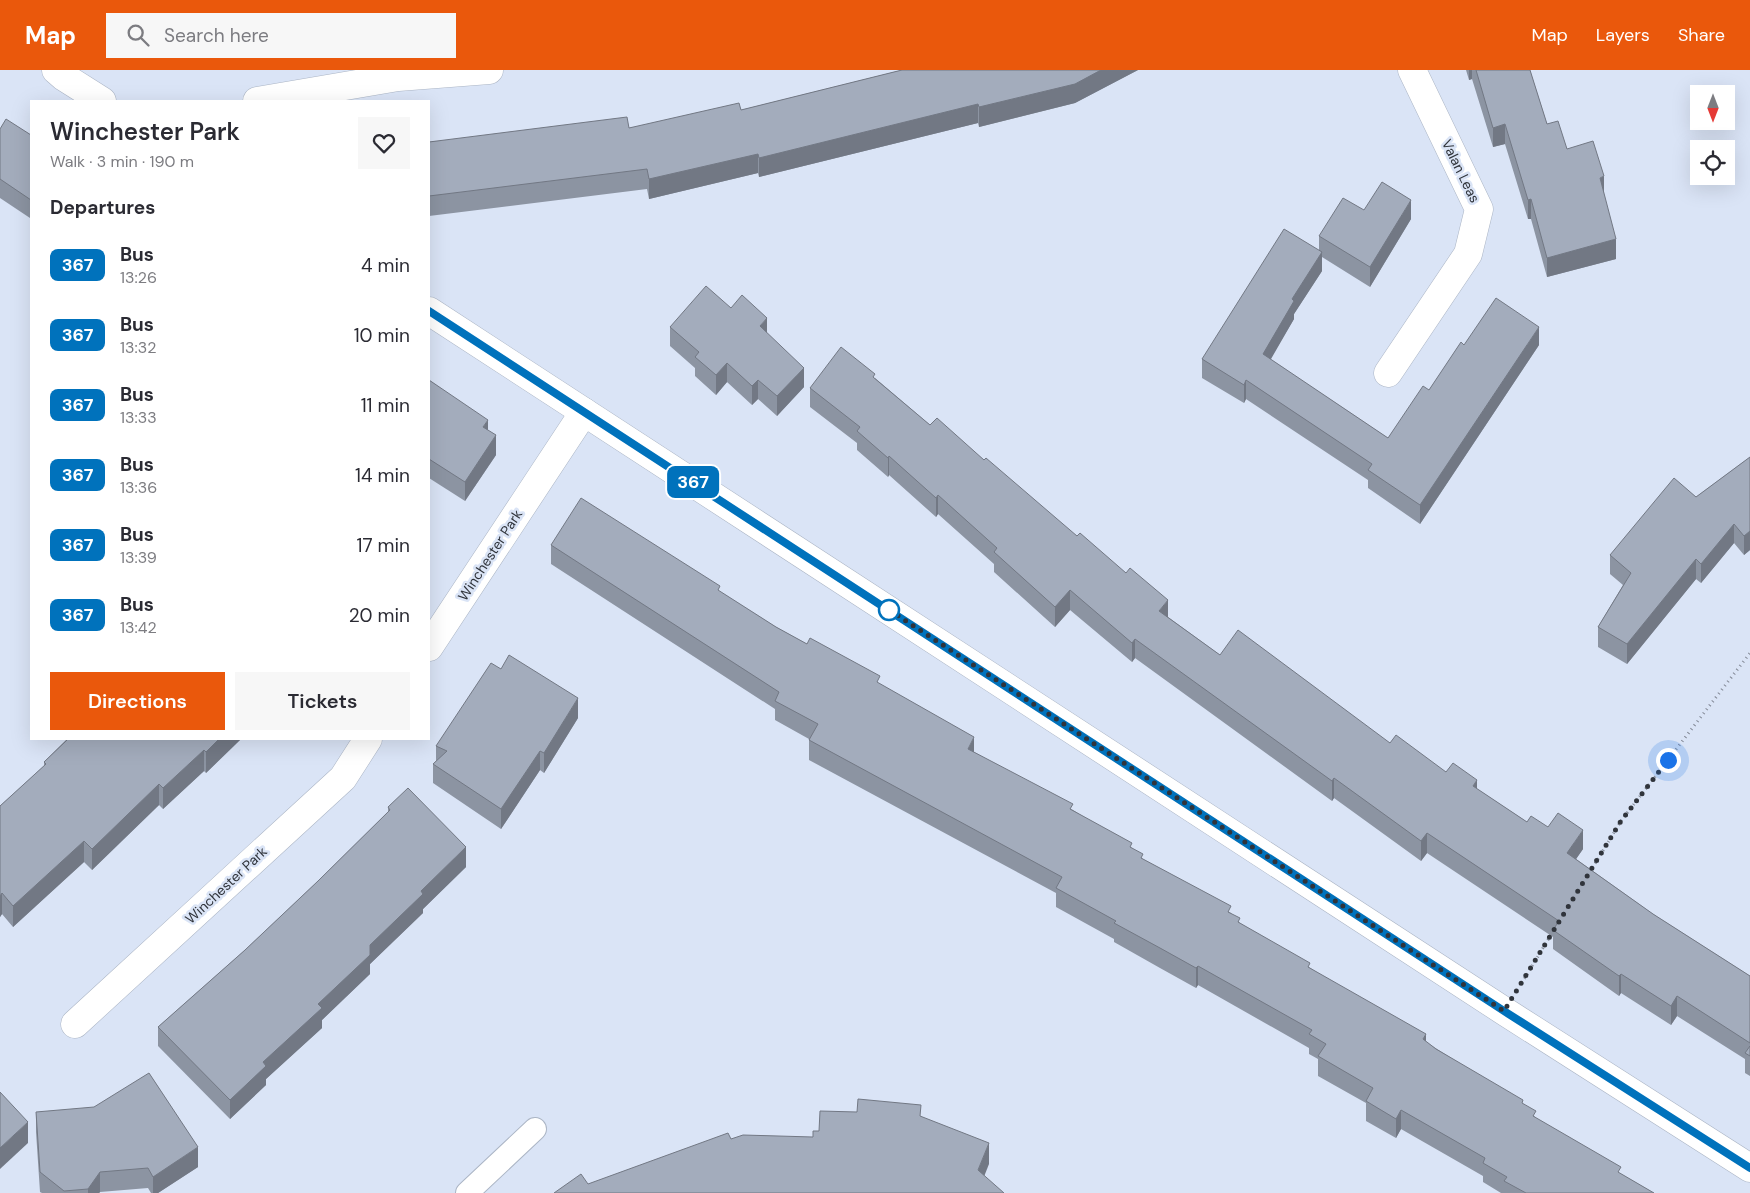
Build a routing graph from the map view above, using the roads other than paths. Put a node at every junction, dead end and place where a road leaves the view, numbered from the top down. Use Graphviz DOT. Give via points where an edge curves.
graph roads {
  1 [pos="56,70"];
  2 [pos="490,70"];
  3 [pos="1412,70"];
  4 [pos="100,100"];
  5 [pos="262,100"];
  6 [pos="430,312"];
  7 [pos="1388,373"];
  8 [pos="584,412"];
  9 [pos="430,645"];
  10 [pos="367,740"];
  11 [pos="75,1024"];
  12 [pos="535,1129"];
  13 [pos="1750,1168"];
  14 [pos="467,1193"];
  1 -- 4 [label="street"];
  2 -- 5 [label="street" via="398,77"];
  3 -- 7 [label="street, Valan Leas" via="1479,209 1468,254"];
  6 -- 8 [label="street"];
  8 -- 9 [label="street, Winchester Park"];
  8 -- 13 [label="street"];
  10 -- 11 [label="street, Winchester Park" via="343,778"];
  12 -- 14 [label="lane"];
}
